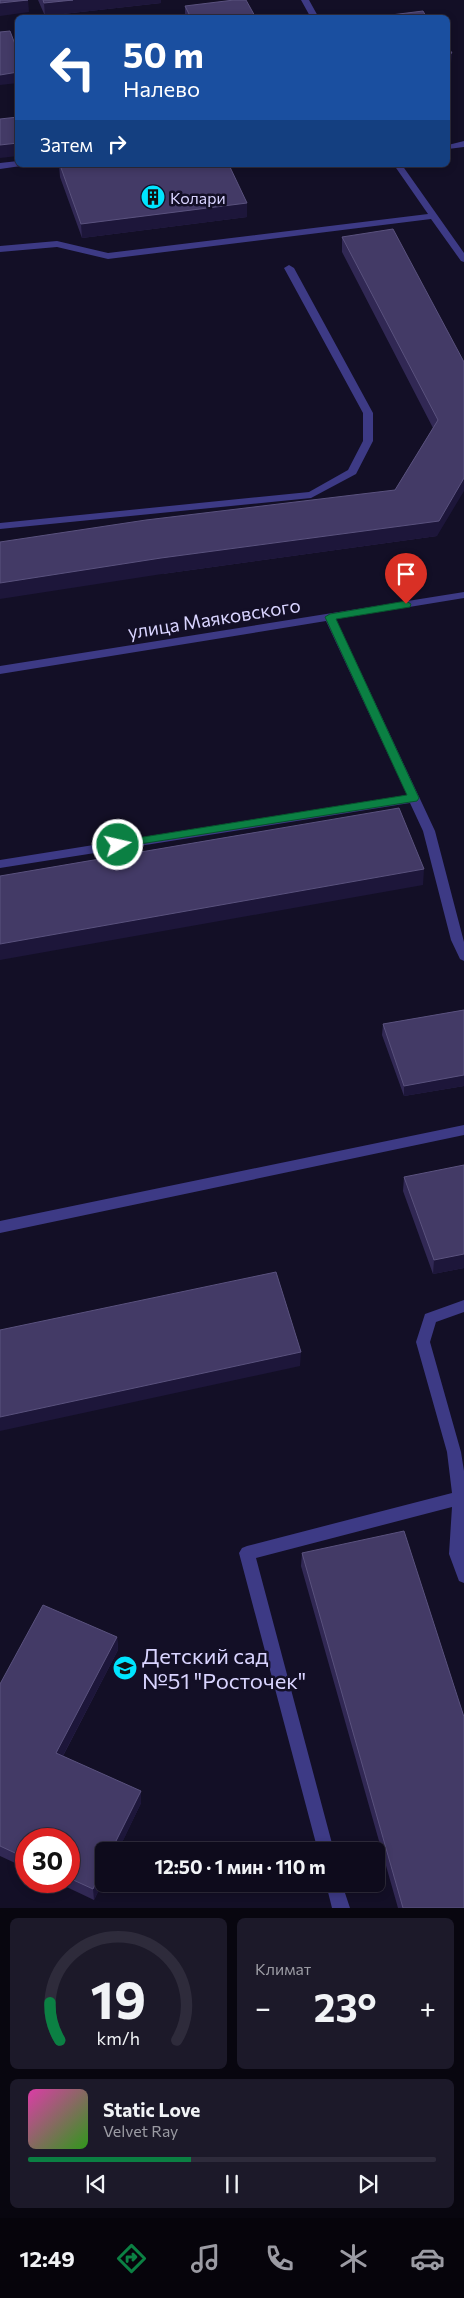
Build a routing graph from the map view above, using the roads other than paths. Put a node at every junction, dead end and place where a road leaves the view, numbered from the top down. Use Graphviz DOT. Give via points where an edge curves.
graph roads {
  1 [pos="305,0"];
  2 [pos="313,15"];
  3 [pos="464,144"];
  4 [pos="450,147"];
  5 [pos="15,164"];
  6 [pos="0,166"];
  7 [pos="399,167"];
  8 [pos="434,216"];
  9 [pos="0,249"];
  10 [pos="464,259"];
  11 [pos="289,268"];
  12 [pos="0,526"];
  13 [pos="464,595"];
  14 [pos="330,617"];
  15 [pos="0,670"];
  16 [pos="414,798"];
  17 [pos="0,864"];
  18 [pos="464,956"];
  19 [pos="464,1130"];
  20 [pos="0,1227"];
  21 [pos="464,1306"];
  22 [pos="460,1498"];
  23 [pos="464,1576"];
  24 [pos="324,1842"];
  25 [pos="336,1892"];
  26 [pos="340,1908"];
  1 -- 2 [label="street"];
  3 -- 4 [label="street"];
  5 -- 6 [label="street"];
  7 -- 8 [label="street"];
  8 -- 9 [label="street" via="108,256 57,244"];
  8 -- 10 [label="street"];
  11 -- 12 [label="street" via="368,413 368,441 352,472 312,495"];
  13 -- 14 [label="street, улица Маяковского"];
  14 -- 15 [label="street, улица Маяковского"];
  14 -- 16 [label="street"];
  16 -- 17 [label="street"];
  16 -- 18 [label="street" via="429,831"];
  19 -- 20 [label="street"];
  21 -- 22 [label="street" via="430,1318 423,1342 454,1452"];
  22 -- 23 [label="street" via="456,1554"];
  22 -- 24 [label="street" via="247,1554"];
  25 -- 26 [label="street"];
}
